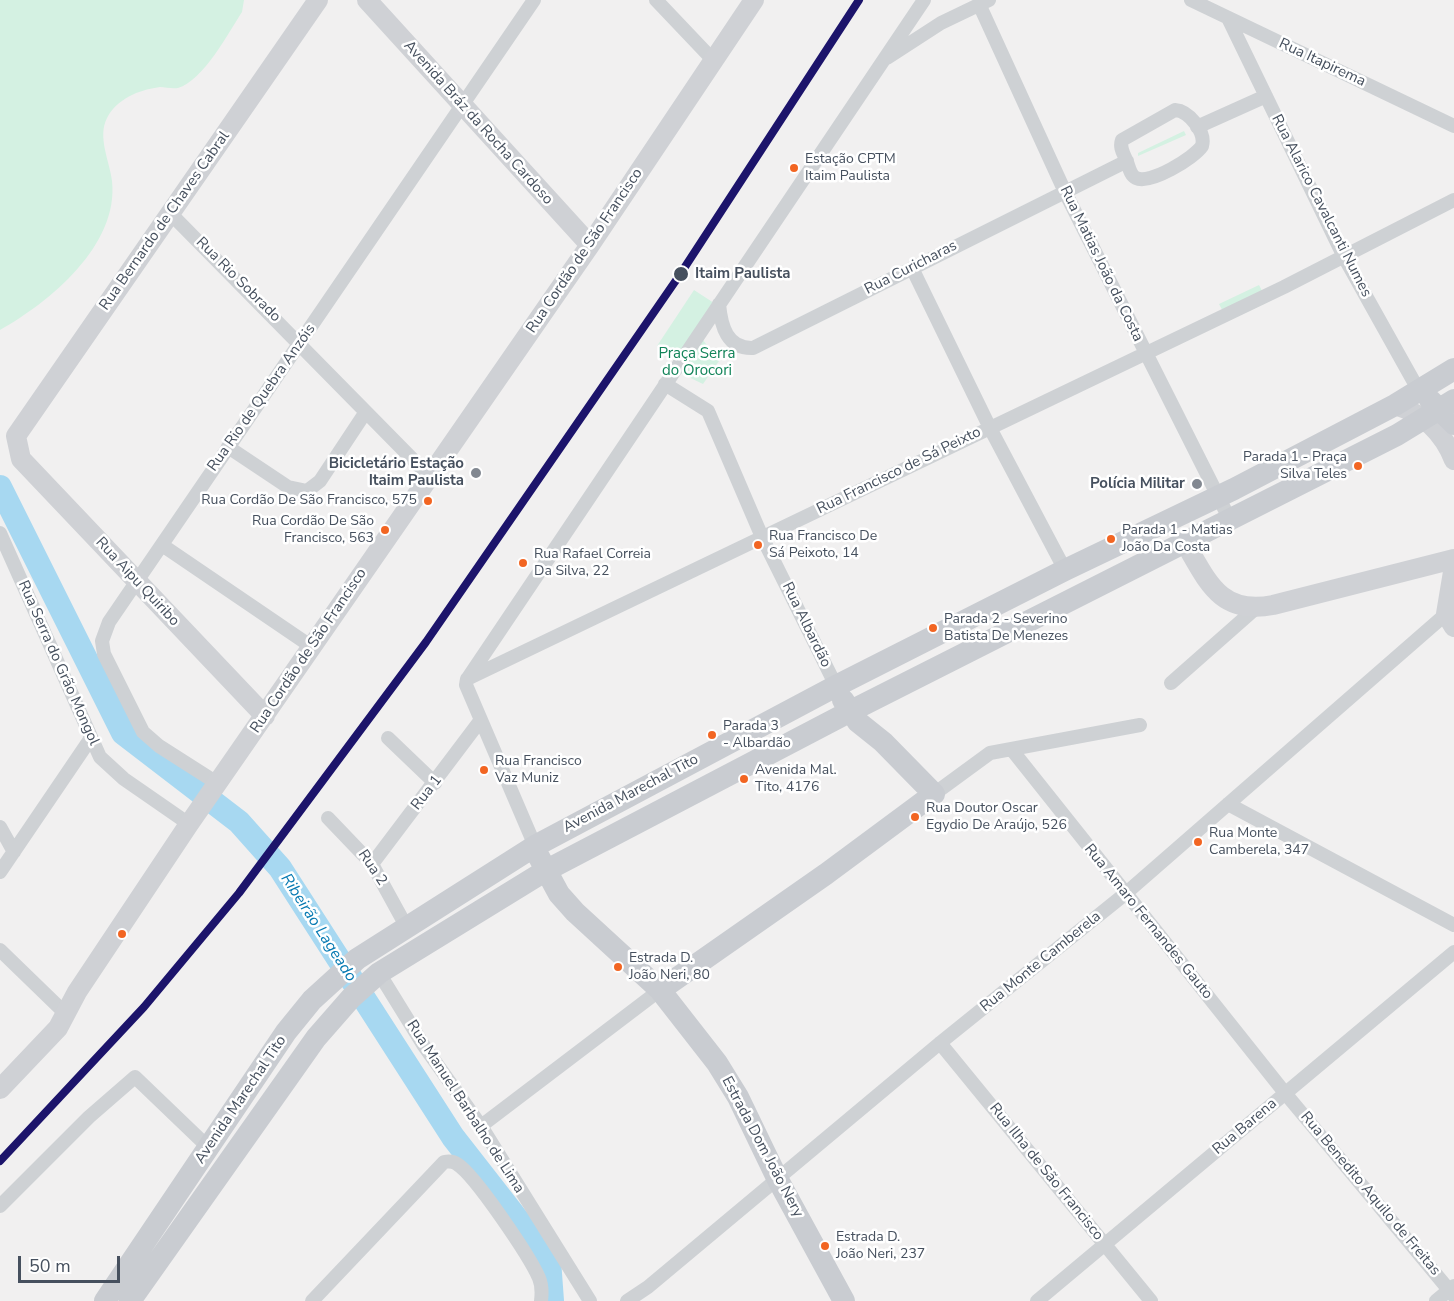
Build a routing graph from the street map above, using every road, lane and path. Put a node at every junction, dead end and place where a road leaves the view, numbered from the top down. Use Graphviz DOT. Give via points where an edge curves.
graph roads {
  1 [pos="318,0"];
  2 [pos="367,0"];
  3 [pos="534,0"];
  4 [pos="656,0"];
  5 [pos="754,0"];
  6 [pos="924,0"];
  7 [pos="1191,0"];
  8 [pos="984,2"];
  9 [pos="1228,18"];
  10 [pos="714,61"];
  11 [pos="882,61"];
  12 [pos="1266,96"];
  13 [pos="462,106"];
  14 [pos="1454,126"];
  15 [pos="1197,127"];
  16 [pos="1126,161"];
  17 [pos="1065,192"];
  18 [pos="1454,200"];
  19 [pos="171,214"];
  20 [pos="590,245"];
  21 [pos="1343,255"];
  22 [pos="912,268"];
  23 [pos="719,304"];
  24 [pos="300,343"];
  25 [pos="1145,354"];
  26 [pos="1454,369"];
  27 [pos="665,384"];
  28 [pos="1419,391"];
  29 [pos="1395,405"];
  30 [pos="365,413"];
  31 [pos="1443,413"];
  32 [pos="990,428"];
  33 [pos="16,444"];
  34 [pos="228,447"];
  35 [pos="1454,460"];
  36 [pos="429,476"];
  37 [pos="1218,497"];
  38 [pos="1230,520"];
  39 [pos="0,533"];
  40 [pos="762,537"];
  41 [pos="1185,543"];
  42 [pos="162,545"];
  43 [pos="1454,560"];
  44 [pos="1454,566"];
  45 [pos="1065,570"];
  46 [pos="137,581"];
  47 [pos="1256,608"];
  48 [pos="1450,620"];
  49 [pos="312,648"];
  50 [pos="467,679"];
  51 [pos="1172,683"];
  52 [pos="836,686"];
  53 [pos="885,694"];
  54 [pos="849,712"];
  55 [pos="265,716"];
  56 [pos="480,721"];
  57 [pos="1140,724"];
  58 [pos="91,738"];
  59 [pos="388,738"];
  60 [pos="883,742"];
  61 [pos="1012,750"];
  62 [pos="435,783"];
  63 [pos="214,788"];
  64 [pos="934,794"];
  65 [pos="1228,804"];
  66 [pos="328,818"];
  67 [pos="192,819"];
  68 [pos="0,827"];
  69 [pos="535,846"];
  70 [pos="14,852"];
  71 [pos="372,864"];
  72 [pos="544,871"];
  73 [pos="0,872"];
  74 [pos="1125,894"];
  75 [pos="1454,925"];
  76 [pos="406,926"];
  77 [pos="0,950"];
  78 [pos="1454,952"];
  79 [pos="375,977"];
  80 [pos="660,990"];
  81 [pos="66,1014"];
  82 [pos="940,1043"];
  83 [pos="0,1089"];
  84 [pos="1286,1093"];
  85 [pos="481,1126"];
  86 [pos="209,1148"];
  87 [pos="778,1180"];
  88 [pos="0,1206"];
  89 [pos="1105,1245"];
  90 [pos="1452,1291"];
  91 [pos="105,1301"];
  92 [pos="130,1301"];
  93 [pos="312,1301"];
  94 [pos="540,1301"];
  95 [pos="590,1301"];
  96 [pos="627,1301"];
  97 [pos="844,1301"];
  98 [pos="1036,1301"];
  99 [pos="1151,1301"];
  100 [pos="1436,1301"];
  1 -- 19 [label="street, Rua Bernardo de Chaves Cabral"];
  2 -- 13 [label="street, Avenida Bráz da Rocha Cardoso"];
  3 -- 13 [label="street, Rua Rio de Quebra Anzóis"];
  4 -- 10 [label="street"];
  5 -- 10 [label="street, Rua Cordão de São Francisco"];
  6 -- 11 [label="street"];
  7 -- 9 [label="street, Rua Itapirema"];
  8 -- 11 [label="street"];
  8 -- 17 [label="street, Rua Matias João da Costa"];
  9 -- 12 [label="street, Rua Alarico Cavalcanti Numes"];
  9 -- 14 [label="street, Rua Itapirema"];
  10 -- 20 [label="street, Rua Cordão de São Francisco"];
  11 -- 23 [label="street"];
  12 -- 15 [label="street"];
  12 -- 21 [label="street, Rua Alarico Cavalcanti Numes"];
  13 -- 20 [label="street, Avenida Bráz da Rocha Cardoso"];
  13 -- 24 [label="street, Rua Rio de Quebra Anzóis"];
  15 -- 16 [label="street" via="1186,113 1175,110 1122,140 1120,147"];
  15 -- 16 [label="street" via="1204,142 1199,151 1154,178 1138,179"];
  16 -- 17 [label="street, Rua Curicharas"];
  17 -- 22 [label="street, Rua Curicharas"];
  17 -- 25 [label="street, Rua Matias João da Costa"];
  18 -- 21 [label="street, Rua Francisco de Sá Peixto"];
  19 -- 24 [label="street, Rua Rio Sobrado"];
  19 -- 33 [label="street, Rua Bernardo de Chaves Cabral" via="19,430"];
  20 -- 36 [label="street, Rua Cordão de São Francisco"];
  21 -- 25 [label="street, Rua Francisco de Sá Peixto"];
  21 -- 28 [label="street, Rua Alarico Cavalcanti Numes"];
  22 -- 23 [label="street, Rua Curicharas" via="753,348 730,340 722,325"];
  22 -- 32 [label="street"];
  23 -- 27 [label="street"];
  24 -- 30 [label="street, Rua Rio Sobrado"];
  24 -- 34 [label="street, Rua Rio de Quebra Anzóis"];
  25 -- 32 [label="street, Rua Francisco de Sá Peixto"];
  25 -- 37 [label="street, Rua Matias João da Costa"];
  26 -- 28 [label="main road, Avenida Marechal Tito"];
  27 -- 40 [label="street, Rua Albardão" via="708,411"];
  27 -- 50 [label="street"];
  28 -- 29 [label="main road, Avenida Marechal Tito"];
  28 -- 31 [label="main road"];
  29 -- 31 [label="street"];
  29 -- 37 [label="main road, Avenida Marechal Tito"];
  30 -- 34 [label="street" via="320,481 307,491 288,487"];
  30 -- 36 [label="street, Rua Rio Sobrado"];
  31 -- 35 [label="street" via="1438,431"];
  31 -- 38 [label="main road, Avenida Marechal Tito"];
  32 -- 40 [label="street, Rua Francisco de Sá Peixto"];
  32 -- 45 [label="street"];
  33 -- 46 [label="street, Rua Aipu Quiribo" via="21,459"];
  34 -- 42 [label="street, Rua Rio de Quebra Anzóis"];
  36 -- 49 [label="street, Rua Cordão de São Francisco"];
  37 -- 38 [label="street, Rua Matias João da Costa"];
  37 -- 45 [label="main road, Avenida Marechal Tito"];
  38 -- 41 [label="main road, Avenida Marechal Tito"];
  39 -- 58 [label="street, Rua Serra do Grão Mongol"];
  40 -- 50 [label="street, Rua Francisco de Sá Peixto"];
  40 -- 52 [label="street, Rua Albardão"];
  41 -- 47 [label="street" via="1209,585 1225,600"];
  41 -- 53 [label="main road, Avenida Marechal Tito"];
  42 -- 46 [label="street, Rua Rio de Quebra Anzóis"];
  42 -- 49 [label="street"];
  43 -- 47 [label="street"];
  44 -- 48 [label="street"];
  45 -- 52 [label="main road, Avenida Marechal Tito"];
  46 -- 55 [label="street, Rua Aipu Quiribo"];
  46 -- 63 [label="street, Rua Rio de Quebra Anzóis" via="109,622 102,641 104,654 144,732"];
  47 -- 51 [label="street"];
  48 -- 65 [label="street, Rua Monte Camberela"];
  49 -- 55 [label="street, Rua Cordão de São Francisco"];
  50 -- 56 [label="street"];
  52 -- 54 [label="main road, Rua Albardão"];
  52 -- 69 [label="main road, Avenida Marechal Tito"];
  53 -- 54 [label="main road, Avenida Marechal Tito"];
  53 -- 60 [label="main road" via="879,717"];
  54 -- 60 [label="main road, Rua Albardão"];
  54 -- 72 [label="main road, Avenida Marechal Tito"];
  55 -- 63 [label="street, Rua Cordão de São Francisco"];
  56 -- 62 [label="street, Rua 1"];
  56 -- 69 [label="street"];
  57 -- 61 [label="street"];
  58 -- 67 [label="street, Rua Serra do Grão Mongol" via="110,768"];
  58 -- 70 [label="street"];
  59 -- 62 [label="street"];
  60 -- 64 [label="main road, Rua Albardão"];
  61 -- 64 [label="street" via="990,753"];
  61 -- 74 [label="street, Rua Amaro Fernandes Gauto"];
  62 -- 71 [label="street, Rua 1"];
  63 -- 67 [label="street, Rua Cordão de São Francisco"];
  64 -- 80 [label="main road"];
  65 -- 74 [label="street, Rua Monte Camberela"];
  65 -- 75 [label="street"];
  66 -- 71 [label="street, Rua 2"];
  67 -- 81 [label="street, Rua Cordão de São Francisco"];
  68 -- 70 [label="street"];
  69 -- 72 [label="main road, Estrada Dom João Nery"];
  69 -- 76 [label="main road, Avenida Marechal Tito"];
  70 -- 73 [label="street"];
  71 -- 76 [label="street, Rua 2"];
  72 -- 79 [label="main road, Avenida Marechal Tito"];
  72 -- 80 [label="main road, Estrada Dom João Nery" via="575,912"];
  74 -- 82 [label="street, Rua Monte Camberela"];
  74 -- 84 [label="street, Rua Amaro Fernandes Gauto"];
  76 -- 86 [label="main road, Avenida Marechal Tito" via="337,976 286,1032"];
  77 -- 81 [label="street"];
  78 -- 84 [label="street, Rua Barena"];
  79 -- 85 [label="street, Rua Manuel Barbalho de Lima"];
  79 -- 92 [label="main road, Avenida Marechal Tito" via="351,998 296,1064"];
  80 -- 85 [label="street"];
  80 -- 87 [label="main road, Estrada Dom João Nery" via="717,1063"];
  81 -- 83 [label="street, Rua Cordão de São Francisco" via="58,1028"];
  82 -- 87 [label="street, Rua Monte Camberela"];
  82 -- 89 [label="street, Rua Ilha de São Francisco"];
  84 -- 89 [label="street, Rua Barena"];
  84 -- 90 [label="street, Rua Benedito Aquilo de Freitas"];
  85 -- 95 [label="street, Rua Manuel Barbalho de Lima"];
  86 -- 88 [label="street" via="135,1077"];
  86 -- 91 [label="main road, Avenida Marechal Tito"];
  87 -- 96 [label="street, Rua Monte Camberela"];
  87 -- 97 [label="main road, Estrada Dom João Nery"];
  89 -- 98 [label="street, Rua Barena"];
  89 -- 99 [label="street, Rua Ilha de São Francisco"];
  90 -- 100 [label="street"];
  93 -- 94 [label="street" via="444,1162 451,1161 460,1166 515,1237 539,1279"];
}
